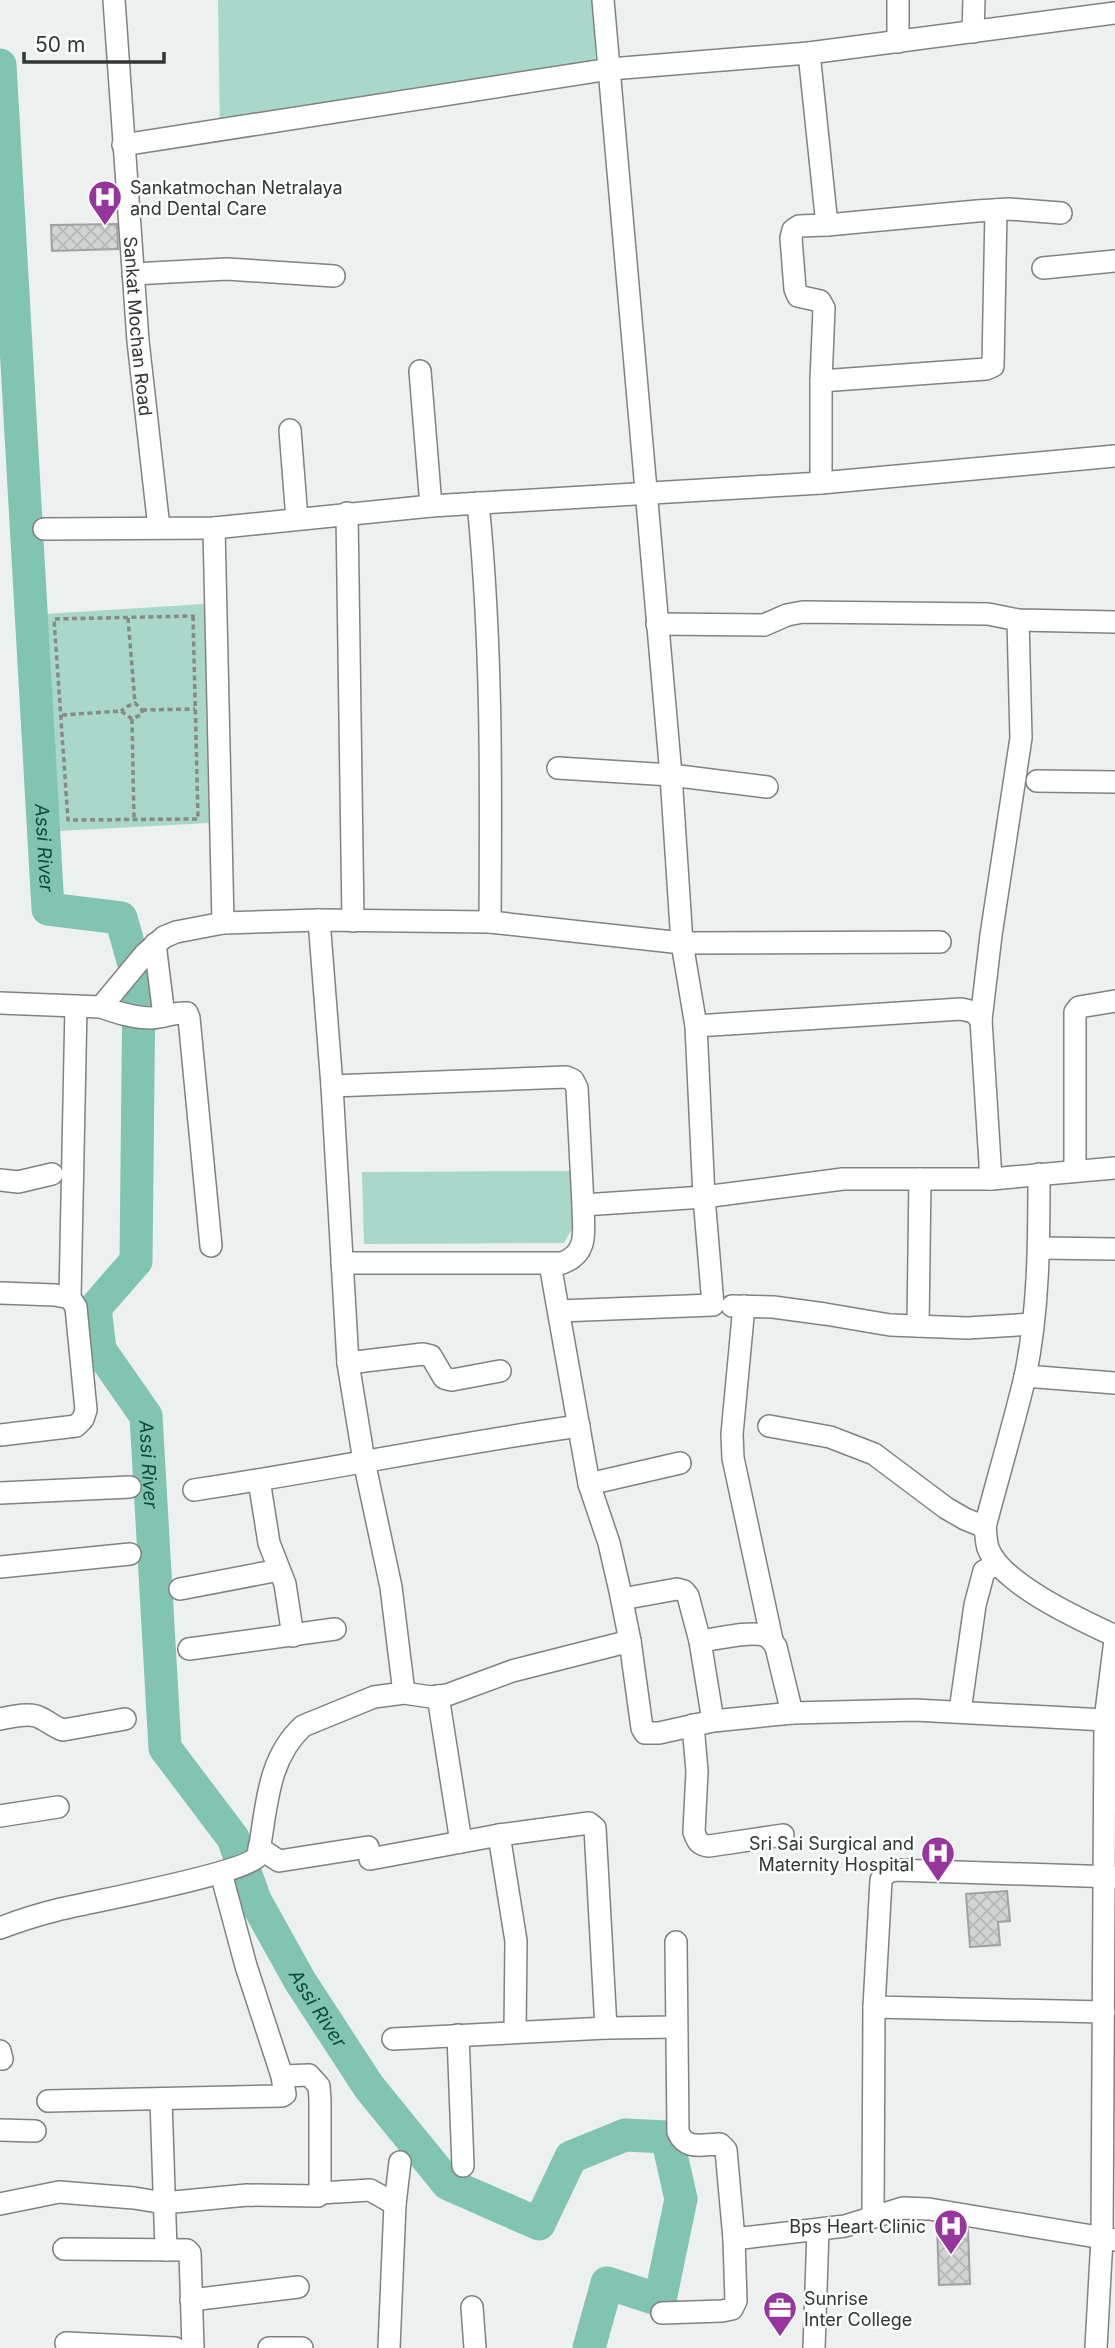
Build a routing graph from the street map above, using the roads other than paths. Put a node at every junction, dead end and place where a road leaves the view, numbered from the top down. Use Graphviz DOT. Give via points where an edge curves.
graph roads {
  1 [pos="114,0"];
  2 [pos="603,0"];
  3 [pos="898,0"];
  4 [pos="974,0"];
  5 [pos="1103,9"];
  6 [pos="973,33"];
  7 [pos="898,42"];
  8 [pos="809,53"];
  9 [pos="610,69"];
  10 [pos="123,145"];
  11 [pos="996,210"];
  12 [pos="1061,213"];
  13 [pos="827,225"];
  14 [pos="1115,261"];
  15 [pos="1043,268"];
  16 [pos="133,274"];
  17 [pos="334,276"];
  18 [pos="420,371"];
  19 [pos="821,381"];
  20 [pos="290,430"];
  21 [pos="1115,456"];
  22 [pos="821,483"];
  23 [pos="646,495"];
  24 [pos="478,503"];
  25 [pos="431,506"];
  26 [pos="347,513"];
  27 [pos="297,519"];
  28 [pos="159,527"];
  29 [pos="214,528"];
  30 [pos="44,529"];
  31 [pos="1018,620"];
  32 [pos="1115,622"];
  33 [pos="657,624"];
  34 [pos="558,768"];
  35 [pos="671,775"];
  36 [pos="1037,781"];
  37 [pos="1115,782"];
  38 [pos="767,787"];
  39 [pos="319,920"];
  40 [pos="353,920"];
  41 [pos="490,922"];
  42 [pos="223,923"];
  43 [pos="940,942"];
  44 [pos="682,943"];
  45 [pos="150,949"];
  46 [pos="108,999"];
  47 [pos="1115,1001"];
  48 [pos="0,1003"];
  49 [pos="76,1006"];
  50 [pos="158,1017"];
  51 [pos="981,1020"];
  52 [pos="696,1026"];
  53 [pos="331,1086"];
  54 [pos="1115,1168"];
  55 [pos="1075,1171"];
  56 [pos="52,1174"];
  57 [pos="1039,1174"];
  58 [pos="920,1179"];
  59 [pos="991,1179"];
  60 [pos="0,1180"];
  61 [pos="704,1197"];
  62 [pos="583,1205"];
  63 [pos="211,1247"];
  64 [pos="1039,1248"];
  65 [pos="1115,1249"];
  66 [pos="342,1264"];
  67 [pos="550,1264"];
  68 [pos="0,1293"];
  69 [pos="70,1297"];
  70 [pos="713,1306"];
  71 [pos="744,1306"];
  72 [pos="559,1311"];
  73 [pos="1033,1324"];
  74 [pos="918,1326"];
  75 [pos="348,1363"];
  76 [pos="500,1371"];
  77 [pos="1025,1376"];
  78 [pos="1115,1383"];
  79 [pos="579,1426"];
  80 [pos="769,1426"];
  81 [pos="0,1435"];
  82 [pos="364,1461"];
  83 [pos="680,1463"];
  84 [pos="259,1480"];
  85 [pos="589,1484"];
  86 [pos="130,1487"];
  87 [pos="194,1490"];
  88 [pos="0,1493"];
  89 [pos="985,1527"];
  90 [pos="130,1554"];
  91 [pos="997,1564"];
  92 [pos="0,1567"];
  93 [pos="279,1570"];
  94 [pos="180,1589"];
  95 [pos="622,1599"];
  96 [pos="335,1629"];
  97 [pos="293,1636"];
  98 [pos="1115,1638"];
  99 [pos="772,1640"];
  100 [pos="630,1641"];
  101 [pos="700,1641"];
  102 [pos="189,1649"];
  103 [pos="404,1693"];
  104 [pos="438,1696"];
  105 [pos="960,1711"];
  106 [pos="792,1713"];
  107 [pos="0,1719"];
  108 [pos="125,1719"];
  109 [pos="1105,1720"];
  110 [pos="703,1723"];
  111 [pos="58,1807"];
  112 [pos="0,1816"];
  113 [pos="499,1835"];
  114 [pos="783,1835"];
  115 [pos="461,1842"];
  116 [pos="256,1855"];
  117 [pos="225,1872"];
  118 [pos="1109,1877"];
  119 [pos="0,1928"];
  120 [pos="676,1942"];
  121 [pos="874,2007"];
  122 [pos="1104,2012"];
  123 [pos="675,2027"];
  124 [pos="606,2028"];
  125 [pos="515,2032"];
  126 [pos="458,2035"];
  127 [pos="393,2039"];
  128 [pos="282,2076"];
  129 [pos="160,2100"];
  130 [pos="48,2101"];
  131 [pos="0,2130"];
  132 [pos="35,2130"];
  133 [pos="400,2162"];
  134 [pos="463,2166"];
  135 [pos="320,2193"];
  136 [pos="164,2203"];
  137 [pos="0,2204"];
  138 [pos="395,2204"];
  139 [pos="873,2216"];
  140 [pos="818,2230"];
  141 [pos="734,2239"];
  142 [pos="1109,2239"];
  143 [pos="64,2249"];
  144 [pos="166,2250"];
  145 [pos="298,2287"];
  146 [pos="191,2300"];
  147 [pos="472,2307"];
  148 [pos="662,2313"];
  149 [pos="65,2343"];
  150 [pos="175,2348"];
  151 [pos="193,2348"];
  152 [pos="269,2348"];
  153 [pos="302,2348"];
  154 [pos="389,2348"];
  155 [pos="475,2348"];
  156 [pos="814,2348"];
  157 [pos="1096,2348"];
  1 -- 10 [label="street, Sankat Mochan Road"];
  2 -- 9 [label="street"];
  3 -- 7 [label="street"];
  4 -- 6 [label="street"];
  5 -- 6 [label="street"];
  6 -- 7 [label="street"];
  7 -- 8 [label="street"];
  8 -- 9 [label="street"];
  8 -- 13 [label="street"];
  9 -- 10 [label="street"];
  9 -- 23 [label="street"];
  10 -- 16 [label="street, Sankat Mochan Road"];
  11 -- 12 [label="street"];
  11 -- 13 [label="street"];
  11 -- 19 [label="street" via="993,366"];
  13 -- 19 [label="street" via="799,226 791,238 794,289 798,296 820,301 824,308"];
  14 -- 15 [label="street"];
  16 -- 17 [label="street" via="227,269"];
  16 -- 28 [label="street, Sankat Mochan Road"];
  18 -- 25 [label="street"];
  19 -- 22 [label="street"];
  20 -- 27 [label="street"];
  21 -- 22 [label="street"];
  22 -- 23 [label="street"];
  23 -- 24 [label="street"];
  23 -- 33 [label="street"];
  24 -- 25 [label="street"];
  24 -- 41 [label="street" via="491,737"];
  25 -- 26 [label="street"];
  26 -- 27 [label="street"];
  26 -- 40 [label="street"];
  27 -- 29 [label="street"];
  28 -- 29 [label="street"];
  28 -- 30 [label="street"];
  29 -- 42 [label="street"];
  31 -- 32 [label="street"];
  31 -- 33 [label="street" via="988,614 803,612 764,625"];
  31 -- 51 [label="street" via="1021,738"];
  33 -- 35 [label="street"];
  34 -- 35 [label="street"];
  35 -- 38 [label="street"];
  35 -- 44 [label="street"];
  36 -- 37 [label="street"];
  39 -- 40 [label="street"];
  39 -- 42 [label="street"];
  39 -- 53 [label="street"];
  40 -- 41 [label="street"];
  41 -- 44 [label="street"];
  42 -- 45 [label="street" via="176,932"];
  43 -- 44 [label="street"];
  44 -- 52 [label="street"];
  45 -- 46 [label="street"];
  45 -- 50 [label="street"];
  46 -- 49 [label="street"];
  46 -- 50 [label="street" via="125,1016"];
  47 -- 55 [label="street" via="1075,1012"];
  48 -- 49 [label="street"];
  49 -- 69 [label="street"];
  50 -- 63 [label="street" via="179,1012 189,1018"];
  51 -- 52 [label="street" via="974,1012 961,1009"];
  51 -- 59 [label="street"];
  52 -- 61 [label="street"];
  53 -- 62 [label="street" via="573,1080"];
  53 -- 66 [label="street"];
  54 -- 55 [label="street"];
  55 -- 57 [label="street"];
  56 -- 60 [label="street" via="18,1182"];
  57 -- 59 [label="street"];
  57 -- 64 [label="street"];
  58 -- 59 [label="street"];
  58 -- 61 [label="street" via="843,1179"];
  58 -- 74 [label="street"];
  61 -- 62 [label="street"];
  61 -- 70 [label="street"];
  62 -- 67 [label="street" via="581,1250 572,1260"];
  64 -- 65 [label="street"];
  64 -- 73 [label="street"];
  66 -- 67 [label="street"];
  66 -- 75 [label="street"];
  67 -- 72 [label="street"];
  68 -- 69 [label="street"];
  69 -- 81 [label="street" via="76,1307 86,1410 83,1419 76,1426"];
  70 -- 71 [label="street"];
  70 -- 72 [label="street"];
  71 -- 74 [label="street"];
  71 -- 99 [label="street" via="733,1458"];
  72 -- 79 [label="street"];
  73 -- 74 [label="street"];
  73 -- 77 [label="street"];
  75 -- 76 [label="street" via="423,1354 431,1356 444,1378 452,1380"];
  75 -- 82 [label="street"];
  77 -- 78 [label="street"];
  77 -- 89 [label="street"];
  79 -- 82 [label="street"];
  79 -- 85 [label="street"];
  80 -- 89 [label="street" via="830,1437 874,1454 946,1508"];
  82 -- 84 [label="street"];
  82 -- 103 [label="street" via="391,1587"];
  83 -- 85 [label="street"];
  84 -- 87 [label="street"];
  84 -- 93 [label="street" via="269,1544"];
  85 -- 95 [label="street"];
  86 -- 88 [label="street"];
  89 -- 91 [label="street" via="988,1548"];
  90 -- 92 [label="street"];
  91 -- 98 [label="street" via="1017,1582"];
  91 -- 105 [label="street" via="984,1571 975,1605"];
  93 -- 94 [label="street"];
  93 -- 97 [label="street"];
  95 -- 100 [label="street"];
  95 -- 101 [label="street" via="684,1591"];
  96 -- 97 [label="street"];
  97 -- 102 [label="street"];
  98 -- 109 [label="street"];
  99 -- 101 [label="street" via="754,1635"];
  99 -- 106 [label="street"];
  100 -- 104 [label="street" via="512,1671"];
  100 -- 110 [label="street" via="645,1733"];
  101 -- 110 [label="street"];
  103 -- 104 [label="street"];
  103 -- 116 [label="street" via="374,1697 296,1732 272,1776"];
  104 -- 115 [label="street"];
  105 -- 106 [label="street"];
  105 -- 109 [label="street"];
  106 -- 110 [label="street"];
  107 -- 108 [label="street" via="39,1716 63,1730"];
  109 -- 118 [label="street"];
  110 -- 114 [label="street" via="696,1841 709,1846"];
  111 -- 112 [label="street"];
  113 -- 115 [label="street"];
  113 -- 124 [label="street" via="589,1822 595,1828"];
  113 -- 125 [label="street" via="516,1941"];
  115 -- 116 [label="street" via="279,1861"];
  116 -- 117 [label="street"];
  117 -- 119 [label="street" via="55,1910"];
  117 -- 128 [label="street" via="246,1966"];
  118 -- 121 [label="street" via="887,1872 881,1880"];
  118 -- 122 [label="street"];
  120 -- 123 [label="street"];
  121 -- 122 [label="street"];
  121 -- 139 [label="street"];
  122 -- 142 [label="street"];
  123 -- 124 [label="street"];
  123 -- 141 [label="street" via="678,2132 689,2145 720,2144 726,2150"];
  124 -- 125 [label="street"];
  125 -- 126 [label="street"];
  126 -- 127 [label="street"];
  126 -- 134 [label="street"];
  128 -- 129 [label="street" via="286,2090 282,2096"];
  128 -- 135 [label="street" via="309,2075 318,2086"];
  129 -- 130 [label="street"];
  129 -- 136 [label="street"];
  131 -- 132 [label="street"];
  133 -- 138 [label="street"];
  135 -- 136 [label="street" via="313,2197 247,2195"];
  135 -- 138 [label="street" via="370,2190"];
  136 -- 137 [label="street" via="59,2192"];
  136 -- 144 [label="street"];
  138 -- 154 [label="street"];
  139 -- 140 [label="street"];
  139 -- 142 [label="street" via="903,2208 929,2209"];
  140 -- 141 [label="street"];
  140 -- 156 [label="street"];
  141 -- 148 [label="street" via="733,2309"];
  142 -- 157 [label="street"];
  143 -- 144 [label="street"];
  144 -- 146 [label="street" via="190,2253"];
  145 -- 146 [label="street"];
  146 -- 151 [label="street"];
  147 -- 155 [label="street"];
  149 -- 150 [label="street"];
  152 -- 153 [label="street"];
}
